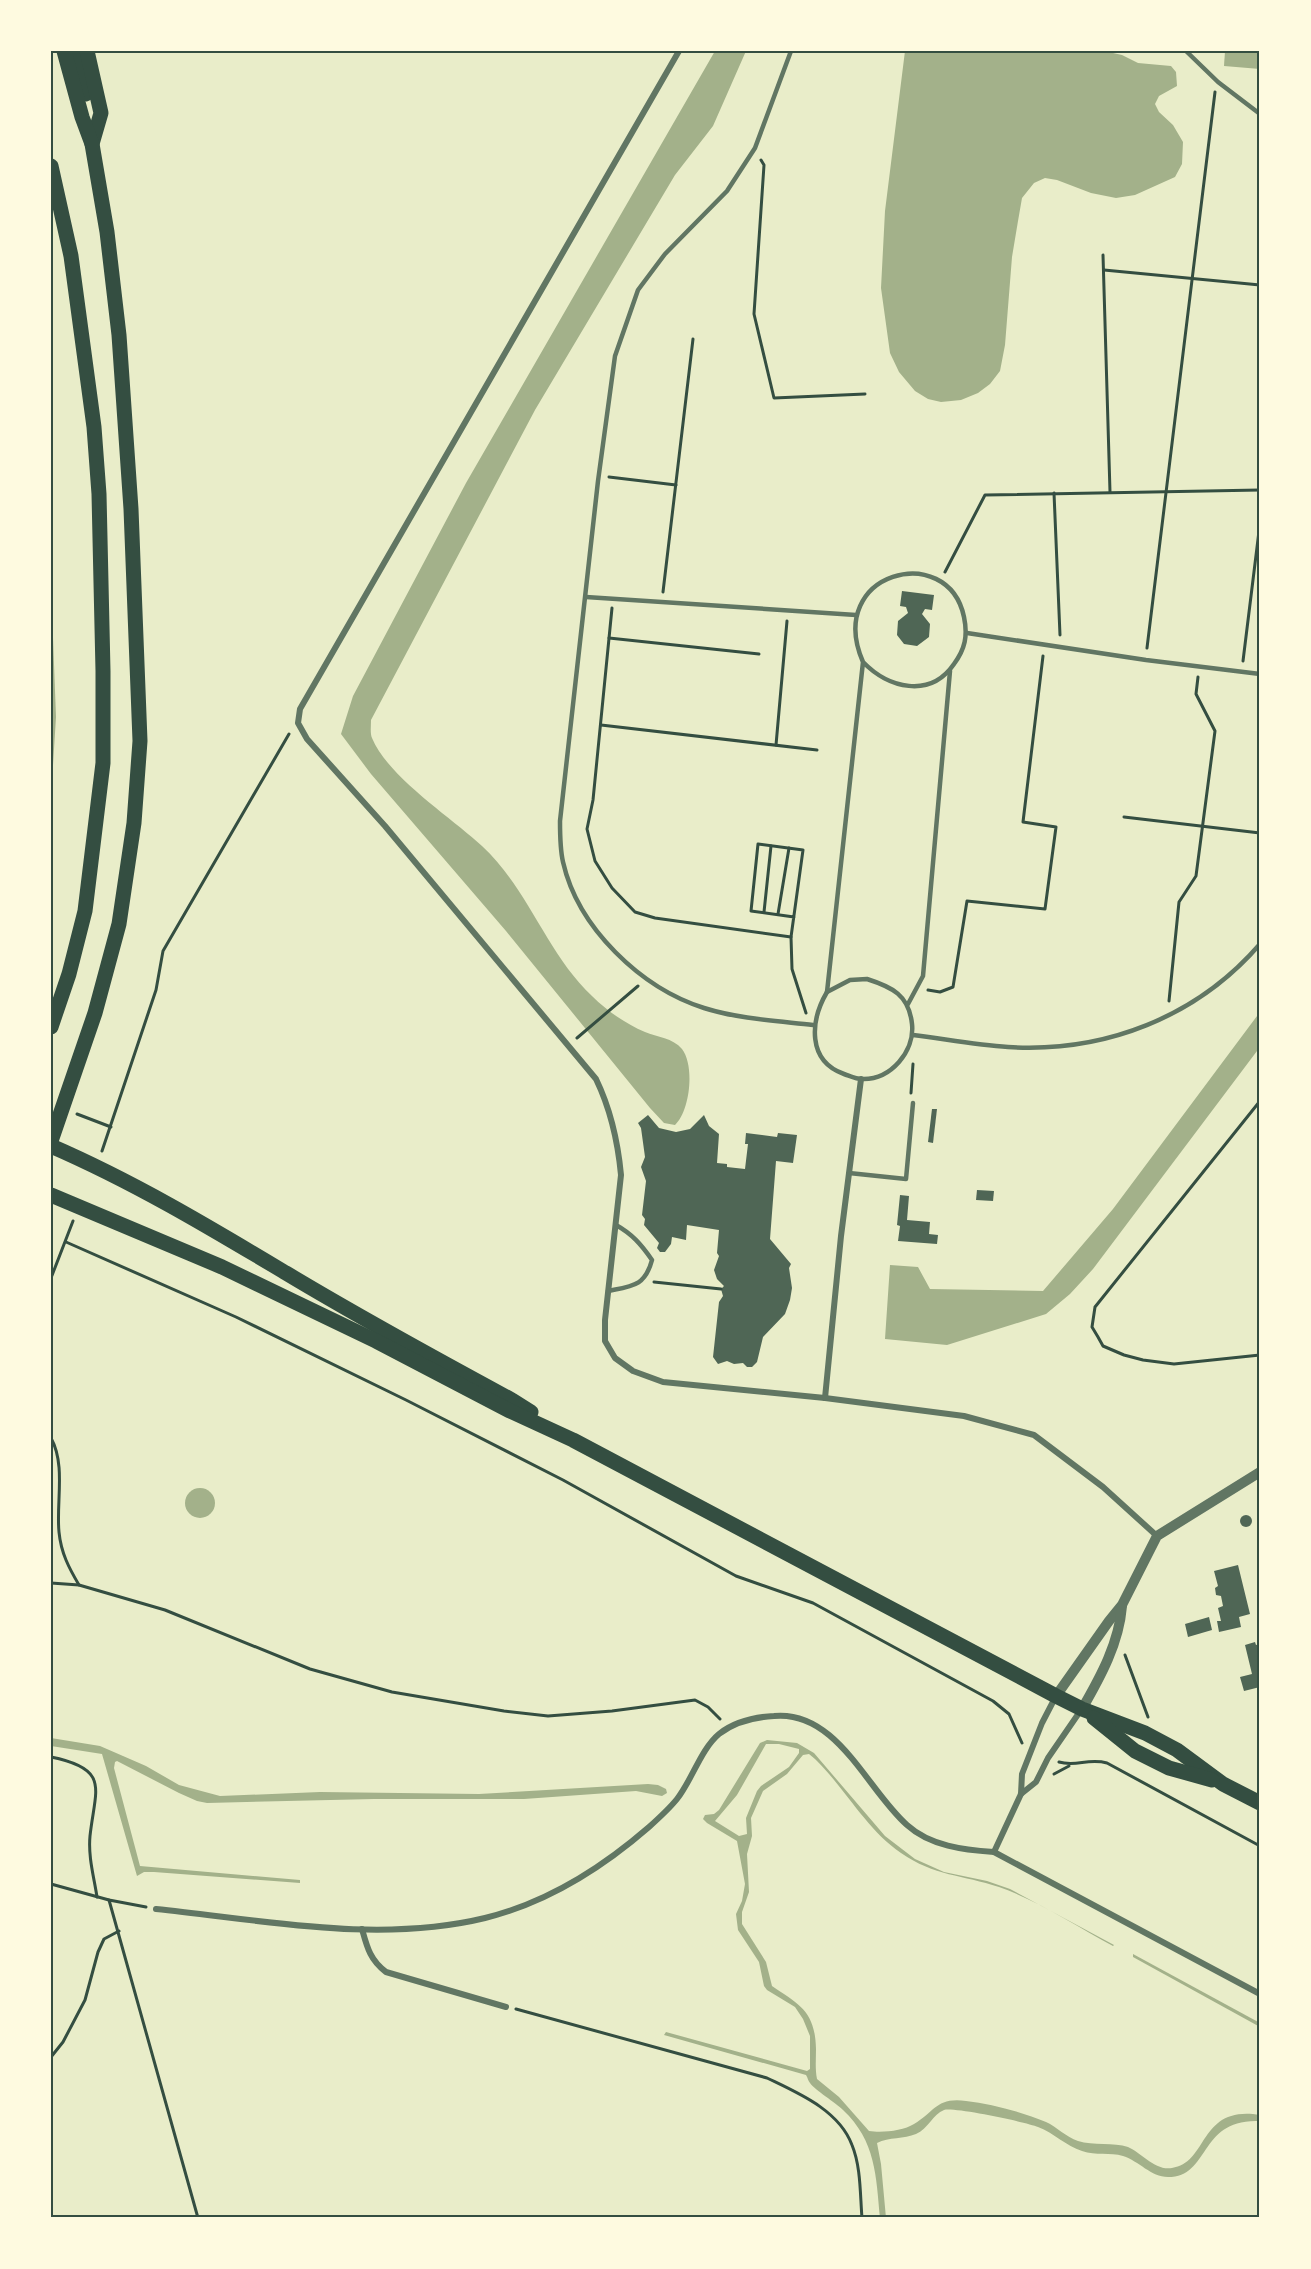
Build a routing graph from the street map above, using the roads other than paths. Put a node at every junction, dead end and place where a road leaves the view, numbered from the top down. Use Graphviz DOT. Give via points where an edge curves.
graph roads {
  1 [pos="64,51"];
  2 [pos="76,51"];
  3 [pos="87,51"];
  4 [pos="679,51"];
  5 [pos="791,51"];
  6 [pos="1186,51"];
  7 [pos="1260,114"];
  8 [pos="92,144"];
  9 [pos="51,166"];
  10 [pos="586,597"];
  11 [pos="856,615"];
  12 [pos="967,633"];
  13 [pos="863,662"];
  14 [pos="950,671"];
  15 [pos="1260,674"];
  16 [pos="1260,944"];
  17 [pos="826,992"];
  18 [pos="908,1004"];
  19 [pos="813,1025"];
  20 [pos="51,1027"];
  21 [pos="913,1035"];
  22 [pos="861,1079"];
  23 [pos="913,1103"];
  24 [pos="51,1141"];
  25 [pos="51,1146"];
  26 [pos="849,1173"];
  27 [pos="51,1195"];
  28 [pos="616,1225"];
  29 [pos="608,1291"];
  30 [pos="825,1398"];
  31 [pos="573,1440"];
  32 [pos="1260,1472"];
  33 [pos="1157,1536"];
  34 [pos="1122,1605"];
  35 [pos="1056,1696"];
  36 [pos="1082,1709"];
  37 [pos="1223,1784"];
  38 [pos="1021,1794"];
  39 [pos="1260,1803"];
  40 [pos="994,1852"];
  41 [pos="156,1909"];
  42 [pos="362,1929"];
  43 [pos="1260,1994"];
  44 [pos="506,2007"];
  1 -- 8 [label="main road"];
  2 -- 8 [label="main road" via="92,120"];
  3 -- 8 [label="main road" via="101,113"];
  4 -- 28 [label="street" via="300,709 298,723 307,739 596,1079 605,1096 619,1152"];
  5 -- 10 [label="lane" via="755,148 727,191 665,254 638,290 615,356"];
  6 -- 7 [label="lane"];
  8 -- 24 [label="main road" via="107,232 120,357 131,509 140,741 134,823 119,924 95,1013"];
  9 -- 20 [label="main road" via="71,256 94,428 103,671 103,763 90,881 69,974"];
  10 -- 11 [label="lane"];
  10 -- 19 [label="lane" via="560,821 563,862 573,892 620,958 672,995 738,1016"];
  11 -- 12 [label="lane" via="864,597 878,583 889,577 921,574 950,589 961,605"];
  11 -- 13 [label="lane" via="856,647"];
  12 -- 14 [label="lane" via="962,652"];
  12 -- 15 [label="lane"];
  13 -- 14 [label="lane" via="890,683 909,687 933,682"];
  13 -- 17 [label="lane"];
  14 -- 18 [label="lane" via="923,976"];
  16 -- 21 [label="lane" via="1201,998 1167,1018 1092,1043 1008,1047"];
  17 -- 18 [label="lane" via="850,980 867,979 890,986"];
  17 -- 19 [label="lane"];
  18 -- 21 [label="lane"];
  19 -- 22 [label="lane" via="817,1048 824,1059 837,1071"];
  21 -- 22 [label="lane" via="904,1057 892,1069"];
  22 -- 26 [label="street"];
  23 -- 26 [label="lane" via="906,1179"];
  25 -- 31 [label="main road" via="168,1203 393,1336 512,1400"];
  26 -- 30 [label="street"];
  27 -- 31 [label="main road" via="222,1267"];
  28 -- 29 [label="street"];
  28 -- 29 [label="lane" via="639,1241 652,1260 644,1279"];
  29 -- 30 [label="street" via="605,1341 615,1358 633,1371 663,1382"];
  30 -- 33 [label="street" via="964,1416 1034,1435 1103,1486"];
  31 -- 35 [label="main road"];
  32 -- 33 [label="street"];
  33 -- 34 [label="street"];
  34 -- 35 [label="street"];
  34 -- 36 [label="street" via="1104,1670"];
  35 -- 36 [label="main road"];
  35 -- 38 [label="street" via="1022,1774"];
  36 -- 37 [label="main road" via="1177,1750"];
  36 -- 37 [label="main road" via="1135,1751 1169,1768"];
  36 -- 38 [label="street" via="1036,1782"];
  37 -- 39 [label="main road"];
  38 -- 40 [label="street"];
  40 -- 42 [label="street" via="962,1850 935,1842 908,1826 829,1733 800,1719 776,1715 742,1722 717,1736 677,1799 651,1825 563,1887 486,1917 441,1926"];
  40 -- 43 [label="street"];
  41 -- 42 [label="street"];
  42 -- 44 [label="street" via="368,1952 386,1972"];
}
